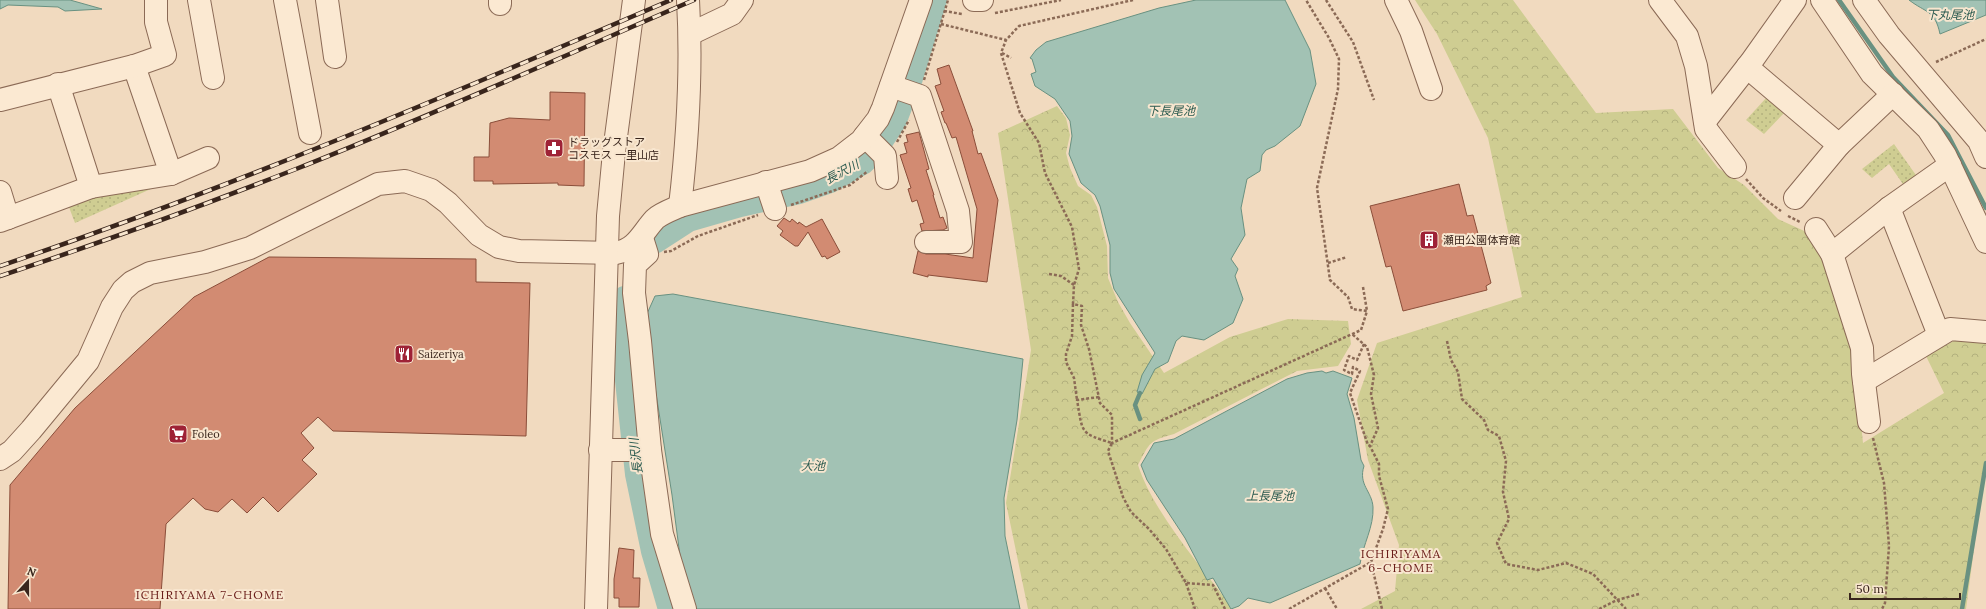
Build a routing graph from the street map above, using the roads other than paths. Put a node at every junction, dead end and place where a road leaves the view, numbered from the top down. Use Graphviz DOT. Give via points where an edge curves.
graph roads {
  1 [pos="156,0"];
  2 [pos="199,0"];
  3 [pos="285,0"];
  4 [pos="327,0"];
  5 [pos="634,0"];
  6 [pos="688,0"];
  7 [pos="742,0"];
  8 [pos="921,0"];
  9 [pos="1396,0"];
  10 [pos="1660,0"];
  11 [pos="1795,0"];
  12 [pos="1822,0"];
  13 [pos="1864,0"];
  14 [pos="690,34"];
  15 [pos="335,57"];
  16 [pos="134,66"];
  17 [pos="1747,68"];
  18 [pos="213,78"];
  19 [pos="58,84"];
  20 [pos="891,86"];
  21 [pos="1431,89"];
  22 [pos="1894,94"];
  23 [pos="0,100"];
  24 [pos="1705,121"];
  25 [pos="310,133"];
  26 [pos="865,137"];
  27 [pos="1839,145"];
  28 [pos="1984,145"];
  29 [pos="208,158"];
  30 [pos="1950,165"];
  31 [pos="1735,167"];
  32 [pos="171,174"];
  33 [pos="888,178"];
  34 [pos="766,183"];
  35 [pos="92,187"];
  36 [pos="0,192"];
  37 [pos="1795,198"];
  38 [pos="680,206"];
  39 [pos="1889,208"];
  40 [pos="775,209"];
  41 [pos="4,219"];
  42 [pos="1816,228"];
  43 [pos="642,238"];
  44 [pos="926,242"];
  45 [pos="1986,242"];
  46 [pos="607,253"];
  47 [pos="1832,254"];
  48 [pos="1986,332"];
  49 [pos="1939,335"];
  50 [pos="1864,381"];
  51 [pos="1869,422"];
  52 [pos="601,450"];
  53 [pos="649,450"];
  54 [pos="0,459"];
  55 [pos="596,609"];
  56 [pos="686,609"];
  1 -- 16 [label="street" via="156,22 165,55"];
  2 -- 18 [label="street"];
  3 -- 25 [label="street"];
  4 -- 15 [label="street"];
  5 -- 46 [label="street" via="614,152"];
  6 -- 14 [label="street"];
  7 -- 14 [label="street" via="732,14"];
  8 -- 20 [label="street"];
  9 -- 21 [label="street" via="1412,31"];
  10 -- 24 [label="street" via="1688,36"];
  11 -- 17 [label="street"];
  12 -- 22 [label="street" via="1872,74"];
  13 -- 28 [label="street" via="1889,36"];
  14 -- 38 [label="street" via="689,103"];
  16 -- 19 [label="street"];
  16 -- 32 [label="street"];
  17 -- 24 [label="street"];
  17 -- 27 [label="street"];
  19 -- 23 [label="street"];
  19 -- 35 [label="street"];
  20 -- 26 [label="street" via="878,120"];
  20 -- 44 [label="street" via="919,95 958,211 960,242"];
  22 -- 27 [label="street"];
  22 -- 30 [label="street" via="1928,129"];
  24 -- 31 [label="street" via="1706,129"];
  26 -- 33 [label="street" via="884,155"];
  26 -- 34 [label="street" via="826,165"];
  27 -- 37 [label="street"];
  29 -- 32 [label="street"];
  30 -- 39 [label="street"];
  30 -- 45 [label="street"];
  32 -- 35 [label="street"];
  34 -- 38 [label="street"];
  34 -- 40 [label="street"];
  35 -- 41 [label="street"];
  36 -- 41 [label="street"];
  38 -- 43 [label="street" via="656,218"];
  39 -- 47 [label="street"];
  39 -- 49 [label="street"];
  42 -- 47 [label="street"];
  43 -- 46 [label="street" via="623,252"];
  43 -- 53 [label="street" via="647,254 635,265 634,292"];
  46 -- 52 [label="street"];
  46 -- 54 [label="street" via="519,251 499,247 479,235 448,203 431,190 405,181 378,184 250,248 205,262 150,273 132,282 123,290 112,307 88,361 12,451"];
  47 -- 50 [label="street" via="1862,348"];
  48 -- 49 [label="street" via="1950,328"];
  49 -- 50 [label="street"];
  50 -- 51 [label="street"];
  52 -- 53 [label="street"];
  52 -- 55 [label="street"];
  53 -- 56 [label="street" via="662,534"];
}
